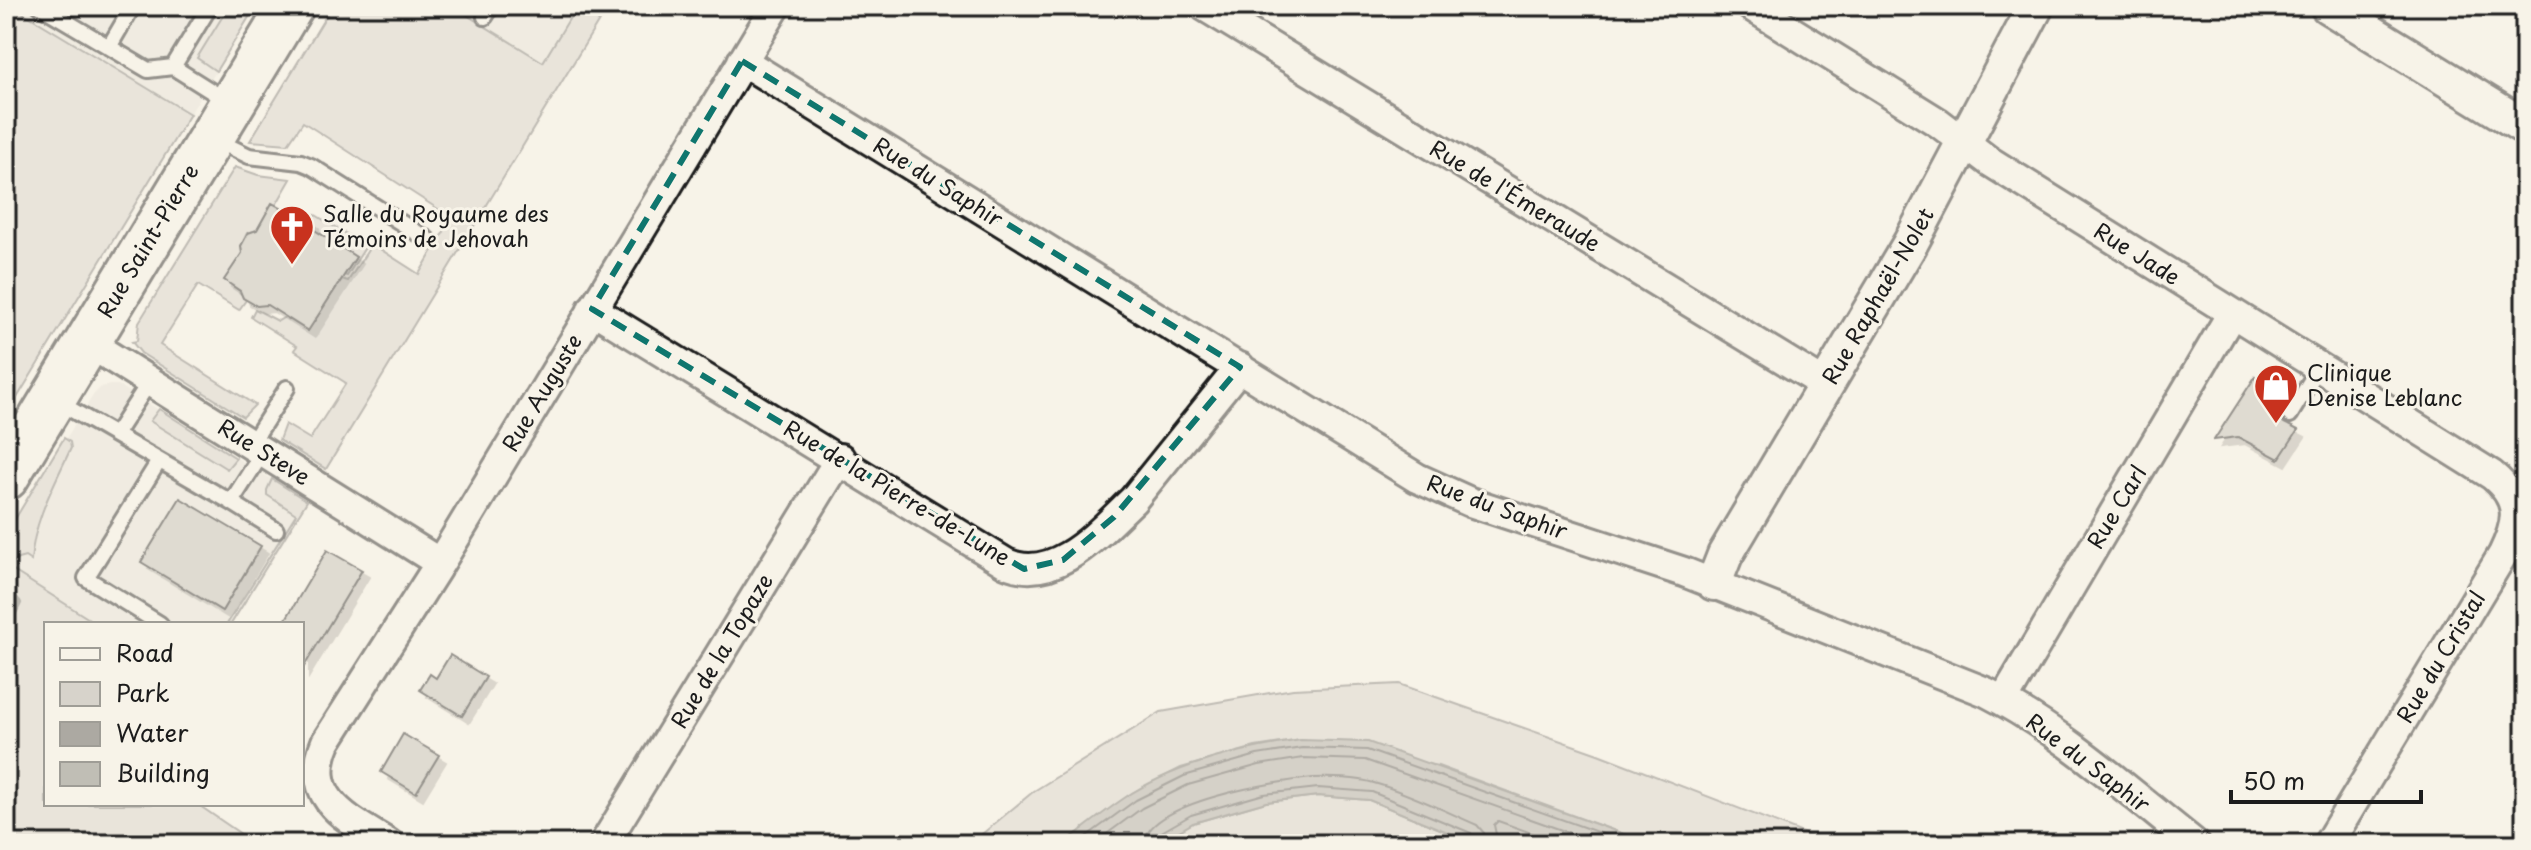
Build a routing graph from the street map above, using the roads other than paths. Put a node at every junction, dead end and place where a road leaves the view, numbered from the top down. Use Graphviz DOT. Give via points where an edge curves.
graph roads {
  1 [pos="40,6"];
  2 [pos="133,6"];
  3 [pos="210,6"];
  4 [pos="291,6"];
  5 [pos="776,6"];
  6 [pos="1204,6"];
  7 [pos="1751,6"];
  8 [pos="2036,6"];
  9 [pos="2328,6"];
  10 [pos="109,47"];
  11 [pos="742,61"];
  12 [pos="173,67"];
  13 [pos="222,121"];
  14 [pos="2525,127"];
  15 [pos="1963,142"];
  16 [pos="427,239"];
  17 [pos="592,309"];
  18 [pos="2232,313"];
  19 [pos="87,342"];
  20 [pos="1240,367"];
  21 [pos="2319,367"];
  22 [pos="150,381"];
  23 [pos="1826,385"];
  24 [pos="287,388"];
  25 [pos="53,399"];
  26 [pos="2290,415"];
  27 [pos="115,435"];
  28 [pos="257,448"];
  29 [pos="840,458"];
  30 [pos="159,461"];
  31 [pos="6,477"];
  32 [pos="231,502"];
  33 [pos="2515,507"];
  34 [pos="276,530"];
  35 [pos="440,563"];
  36 [pos="1714,583"];
  37 [pos="157,622"];
  38 [pos="2003,701"];
  39 [pos="389,844"];
  40 [pos="604,844"];
  41 [pos="2195,844"];
  42 [pos="2328,844"];
  1 -- 10 [label="lane"];
  2 -- 10 [label="lane"];
  3 -- 12 [label="lane"];
  4 -- 13 [label="main road, Rue Saint-Pierre"];
  5 -- 11 [label="street, Rue Auguste"];
  6 -- 23 [label="street, Rue de l'Émeraude"];
  7 -- 15 [label="street, Rue Jade"];
  8 -- 15 [label="street, Rue Raphaël-Nolet"];
  9 -- 14 [label="street"];
  10 -- 12 [label="lane" via="148,70"];
  11 -- 17 [label="street, Rue Auguste"];
  11 -- 20 [label="street, Rue du Saphir"];
  12 -- 13 [label="lane"];
  13 -- 16 [label="lane" via="249,156 311,166"];
  13 -- 19 [label="main road, Rue Saint-Pierre"];
  15 -- 18 [label="street, Rue Jade"];
  15 -- 23 [label="street, Rue Raphaël-Nolet"];
  17 -- 29 [label="street, Rue de la Pierre-de-Lune"];
  17 -- 35 [label="street, Rue Auguste"];
  18 -- 21 [label="street, Rue Jade"];
  18 -- 38 [label="street, Rue Carl"];
  19 -- 22 [label="street, Rue Steve"];
  19 -- 25 [label="main road, Rue Saint-Pierre"];
  20 -- 29 [label="street, Rue de la Pierre-de-Lune" via="1133,500 1063,560 1043,568 1006,563"];
  20 -- 36 [label="street, Rue du Saphir" via="1440,490"];
  21 -- 26 [label="lane"];
  21 -- 33 [label="street, Rue Jade" via="2492,475"];
  22 -- 27 [label="lane"];
  22 -- 28 [label="street, Rue Steve"];
  23 -- 36 [label="street, Rue Raphaël-Nolet" via="1725,555"];
  24 -- 28 [label="lane"];
  25 -- 27 [label="lane"];
  25 -- 31 [label="main road, Rue Saint-Pierre"];
  27 -- 30 [label="lane"];
  28 -- 32 [label="lane"];
  28 -- 35 [label="street, Rue Steve"];
  29 -- 40 [label="street, Rue de la Topaze"];
  30 -- 32 [label="lane"];
  30 -- 37 [label="lane" via="86,578"];
  32 -- 34 [label="lane"];
  33 -- 42 [label="street, Rue du Cristal" via="2503,554"];
  35 -- 39 [label="street, Rue Auguste" via="320,756 324,795 344,817"];
  36 -- 38 [label="street, Rue du Saphir"];
  38 -- 41 [label="street, Rue du Saphir"];
}
